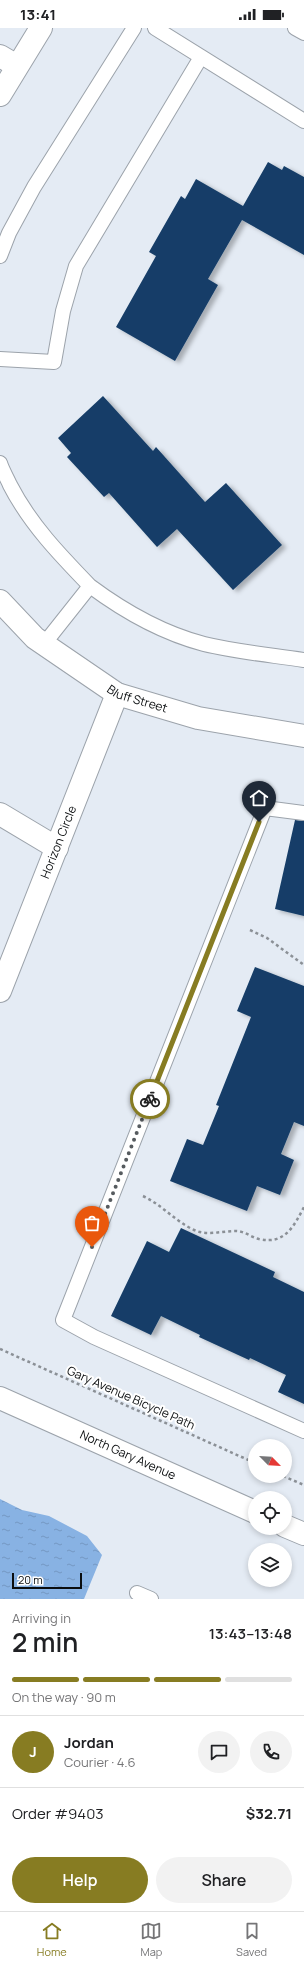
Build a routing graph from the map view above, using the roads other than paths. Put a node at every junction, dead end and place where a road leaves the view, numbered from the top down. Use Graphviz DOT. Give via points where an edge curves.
graph roads {
  1 [pos="41,28"];
  2 [pos="134,28"];
  3 [pos="155,28"];
  4 [pos="295,28"];
  5 [pos="304,33"];
  6 [pos="201,57"];
  7 [pos="9,61"];
  8 [pos="0,95"];
  9 [pos="304,122"];
  10 [pos="0,256"];
  11 [pos="0,359"];
  12 [pos="0,463"];
  13 [pos="90,586"];
  14 [pos="0,601"];
  15 [pos="44,644"];
  16 [pos="304,660"];
  17 [pos="117,694"];
  18 [pos="304,736"];
  19 [pos="304,813"];
  20 [pos="0,814"];
  21 [pos="57,848"];
  22 [pos="0,991"];
  23 [pos="0,1398"];
  24 [pos="304,1431"];
  25 [pos="248,1509"];
  26 [pos="292,1529"];
  27 [pos="304,1534"];
  28 [pos="137,1593"];
  29 [pos="151,1599"];
  1 -- 7 [label="street"];
  2 -- 10 [label="lane" via="34,187 9,233"];
  3 -- 6 [label="lane"];
  4 -- 5 [label="lane"];
  6 -- 9 [label="lane"];
  6 -- 11 [label="lane" via="76,266 63,311 54,362"];
  7 -- 8 [label="street"];
  12 -- 13 [label="lane" via="32,521 55,550"];
  13 -- 15 [label="lane"];
  13 -- 16 [label="lane" via="142,620 170,633 204,644"];
  14 -- 15 [label="street, Bluff Street"];
  15 -- 17 [label="street, Bluff Street"];
  17 -- 18 [label="street, Bluff Street" via="198,718"];
  17 -- 21 [label="street, Horizon Circle"];
  19 -- 24 [label="lane" via="265,808 63,1320 94,1337"];
  20 -- 21 [label="street"];
  21 -- 22 [label="street, Horizon Circle"];
  23 -- 25 [label="street, North Gary Avenue"];
  26 -- 27 [label="street"];
  28 -- 29 [label="lane"];
}
